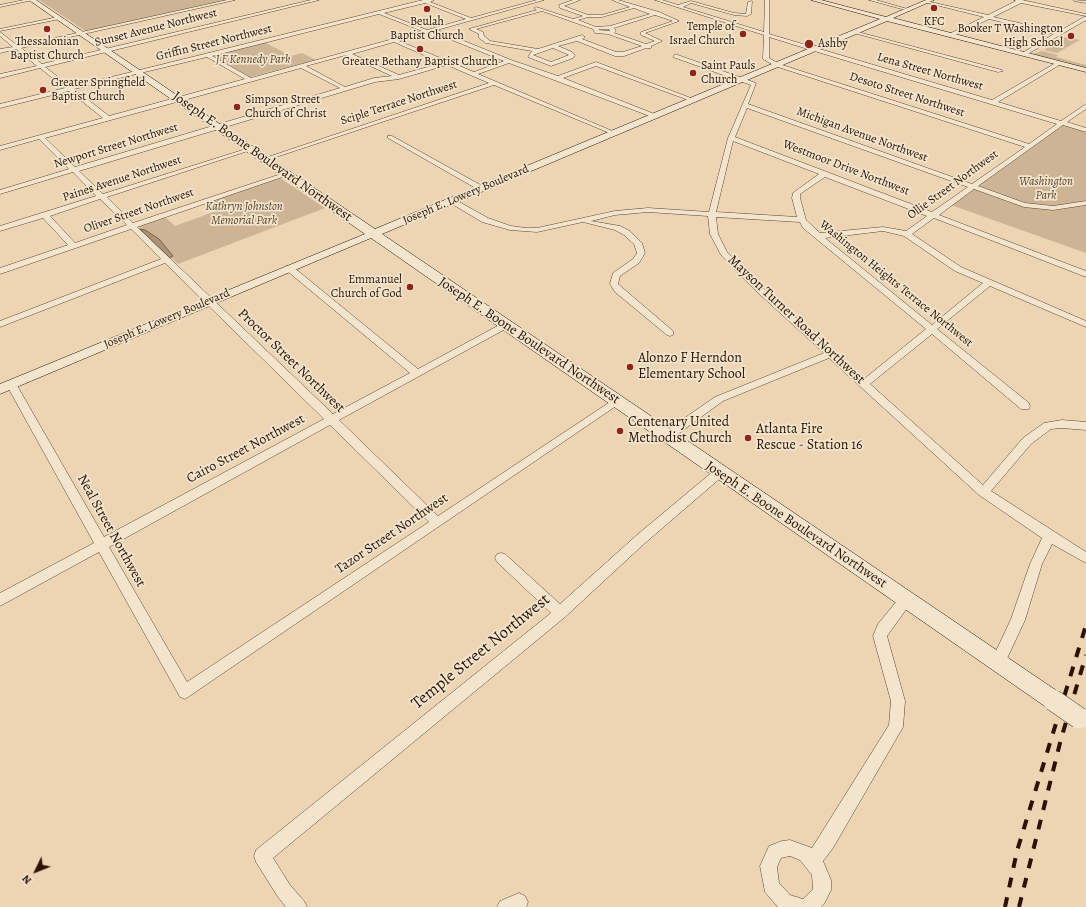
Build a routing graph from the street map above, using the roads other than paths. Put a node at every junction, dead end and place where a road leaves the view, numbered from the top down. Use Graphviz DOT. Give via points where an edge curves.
graph roads {
  1 [pos="32,0"];
  2 [pos="233,0"];
  3 [pos="318,0"];
  4 [pos="432,0"];
  5 [pos="542,0"];
  6 [pos="578,0"];
  7 [pos="614,0"];
  8 [pos="657,0"];
  9 [pos="683,0"];
  10 [pos="702,0"];
  11 [pos="768,0"];
  12 [pos="814,0"];
  13 [pos="870,0"];
  14 [pos="1076,0"];
  15 [pos="423,1"];
  16 [pos="928,1"];
  17 [pos="1018,1"];
  18 [pos="223,2"];
  19 [pos="516,2"];
  20 [pos="691,2"];
  21 [pos="750,2"];
  22 [pos="1086,2"];
  23 [pos="1053,3"];
  24 [pos="523,5"];
  25 [pos="0,6"];
  26 [pos="678,6"];
  27 [pos="634,7"];
  28 [pos="1046,7"];
  29 [pos="227,8"];
  30 [pos="669,9"];
  31 [pos="542,10"];
  32 [pos="750,10"];
  33 [pos="756,10"];
  34 [pos="909,10"];
  35 [pos="664,11"];
  36 [pos="762,11"];
  37 [pos="768,11"];
  38 [pos="231,13"];
  39 [pos="380,13"];
  40 [pos="553,13"];
  41 [pos="657,13"];
  42 [pos="588,16"];
  43 [pos="988,17"];
  44 [pos="1086,17"];
  45 [pos="58,18"];
  46 [pos="887,18"];
  47 [pos="237,19"];
  48 [pos="470,19"];
  49 [pos="573,20"];
  50 [pos="677,21"];
  51 [pos="681,25"];
  52 [pos="744,26"];
  53 [pos="766,26"];
  54 [pos="502,27"];
  55 [pos="0,30"];
  56 [pos="432,30"];
  57 [pos="597,30"];
  58 [pos="610,30"];
  59 [pos="651,30"];
  60 [pos="425,31"];
  61 [pos="488,31"];
  62 [pos="856,32"];
  63 [pos="481,33"];
  64 [pos="665,33"];
  65 [pos="0,34"];
  66 [pos="82,34"];
  67 [pos="767,34"];
  68 [pos="1059,34"];
  69 [pos="951,35"];
  70 [pos="577,39"];
  71 [pos="393,40"];
  72 [pos="593,45"];
  73 [pos="611,45"];
  74 [pos="553,46"];
  75 [pos="647,46"];
  76 [pos="17,47"];
  77 [pos="622,48"];
  78 [pos="813,49"];
  79 [pos="658,50"];
  80 [pos="0,51"];
  81 [pos="107,51"];
  82 [pos="538,51"];
  83 [pos="632,51"];
  84 [pos="346,53"];
  85 [pos="1024,54"];
  86 [pos="207,55"];
  87 [pos="675,56"];
  88 [pos="509,61"];
  89 [pos="447,63"];
  90 [pos="1059,63"];
  91 [pos="777,65"];
  92 [pos="41,66"];
  93 [pos="300,66"];
  94 [pos="1086,70"];
  95 [pos="1000,71"];
  96 [pos="138,72"];
  97 [pos="473,74"];
  98 [pos="0,76"];
  99 [pos="399,77"];
  100 [pos="558,78"];
  101 [pos="249,79"];
  102 [pos="741,80"];
  103 [pos="494,83"];
  104 [pos="69,88"];
  105 [pos="345,89"];
  106 [pos="178,99"];
  107 [pos="694,100"];
  108 [pos="993,102"];
  109 [pos="745,105"];
  110 [pos="0,106"];
  111 [pos="1086,106"];
  112 [pos="1076,113"];
  113 [pos="655,116"];
  114 [pos="1086,116"];
  115 [pos="107,118"];
  116 [pos="1062,123"];
  117 [pos="219,127"];
  118 [pos="1086,130"];
  119 [pos="614,133"];
  120 [pos="40,137"];
  121 [pos="390,137"];
  122 [pos="731,138"];
  123 [pos="1030,146"];
  124 [pos="0,148"];
  125 [pos="251,149"];
  126 [pos="265,159"];
  127 [pos="75,170"];
  128 [pos="826,173"];
  129 [pos="286,174"];
  130 [pos="972,186"];
  131 [pos="482,188"];
  132 [pos="0,192"];
  133 [pos="102,197"];
  134 [pos="451,201"];
  135 [pos="1086,203"];
  136 [pos="615,213"];
  137 [pos="712,214"];
  138 [pos="932,214"];
  139 [pos="45,215"];
  140 [pos="802,220"];
  141 [pos="576,221"];
  142 [pos="131,226"];
  143 [pos="0,229"];
  144 [pos="627,233"];
  145 [pos="373,234"];
  146 [pos="907,234"];
  147 [pos="818,236"];
  148 [pos="73,246"];
  149 [pos="166,260"];
  150 [pos="289,268"];
  151 [pos="0,271"];
  152 [pos="1086,274"];
  153 [pos="988,283"];
  154 [pos="210,301"];
  155 [pos="0,324"];
  156 [pos="1086,324"];
  157 [pos="506,325"];
  158 [pos="932,329"];
  159 [pos="670,333"];
  160 [pos="830,354"];
  161 [pos="417,373"];
  162 [pos="863,383"];
  163 [pos="6,386"];
  164 [pos="617,402"];
  165 [pos="1026,406"];
  166 [pos="332,420"];
  167 [pos="1086,426"];
  168 [pos="667,436"];
  169 [pos="720,472"];
  170 [pos="983,492"];
  171 [pos="437,522"];
  172 [pos="1049,536"];
  173 [pos="102,544"];
  174 [pos="501,558"];
  175 [pos="1086,558"];
  176 [pos="0,600"];
  177 [pos="906,600"];
  178 [pos="560,613"];
  179 [pos="998,662"];
  180 [pos="185,692"];
  181 [pos="1082,720"];
  182 [pos="813,861"];
  183 [pos="298,907"];
  184 [pos="801,907"];
  185 [pos="804,907"];
  1 -- 25 [label="street"];
  1 -- 45 [label="main road, Joseph E. Boone Boulevard Northwest"];
  2 -- 18 [label="street"];
  3 -- 47 [label="street, Sunset Avenue Northwest"];
  4 -- 15 [label="street, Griffin Street Northwest"];
  5 -- 24 [label="street"];
  6 -- 42 [label="street" via="561,5"];
  7 -- 27 [label="street"];
  8 -- 26 [label="street"];
  9 -- 20 [label="street"];
  10 -- 20 [label="street"];
  10 -- 32 [label="street"];
  11 -- 37 [label="street"];
  12 -- 46 [label="main road"];
  13 -- 34 [label="street"];
  14 -- 22 [label="street"];
  15 -- 39 [label="street, Griffin Street Northwest"];
  15 -- 48 [label="street"];
  16 -- 34 [label="main road, Joseph E. Lowery Boulevard"];
  16 -- 43 [label="street"];
  17 -- 28 [label="street"];
  17 -- 43 [label="street"];
  18 -- 29 [label="street"];
  18 -- 66 [label="street"];
  19 -- 24 [label="street"];
  20 -- 26 [label="street"];
  20 -- 32 [label="street" via="743,15 749,14"];
  21 -- 32 [label="street"];
  23 -- 28 [label="street"];
  24 -- 31 [label="street"];
  24 -- 48 [label="street"];
  26 -- 30 [label="street"];
  26 -- 52 [label="street"];
  27 -- 41 [label="street"];
  27 -- 42 [label="street" via="602,16"];
  28 -- 44 [label="street"];
  31 -- 40 [label="street"];
  31 -- 63 [label="street" via="471,29"];
  32 -- 33 [label="street"];
  34 -- 46 [label="main road, Joseph E. Lowery Boulevard"];
  35 -- 41 [label="street"];
  36 -- 37 [label="street"];
  37 -- 53 [label="street"];
  38 -- 47 [label="street"];
  39 -- 60 [label="street"];
  39 -- 86 [label="street, Griffin Street Northwest"];
  40 -- 49 [label="street"];
  40 -- 54 [label="street"];
  41 -- 50 [label="street"];
  41 -- 58 [label="street"];
  42 -- 49 [label="street"];
  43 -- 68 [label="street"];
  43 -- 69 [label="street"];
  44 -- 68 [label="street"];
  45 -- 55 [label="street"];
  45 -- 66 [label="main road, Joseph E. Boone Boulevard Northwest"];
  46 -- 62 [label="main road, Joseph E. Lowery Boulevard"];
  46 -- 69 [label="main road"];
  47 -- 81 [label="street, Sunset Avenue Northwest"];
  48 -- 56 [label="street"];
  49 -- 57 [label="street"];
  50 -- 51 [label="street"];
  50 -- 59 [label="street"];
  52 -- 53 [label="street"];
  52 -- 67 [label="street, Lena Street Northwest"];
  53 -- 67 [label="street"];
  56 -- 60 [label="street"];
  56 -- 88 [label="street"];
  57 -- 58 [label="street"];
  57 -- 70 [label="street"];
  58 -- 75 [label="street"];
  59 -- 64 [label="street"];
  59 -- 75 [label="street" via="643,34 659,41"];
  60 -- 71 [label="street"];
  61 -- 63 [label="street"];
  62 -- 78 [label="main road, Joseph E. Lowery Boulevard"];
  62 -- 95 [label="street"];
  63 -- 82 [label="street" via="481,37 488,42"];
  65 -- 76 [label="street"];
  66 -- 76 [label="street"];
  66 -- 81 [label="main road, Joseph E. Boone Boulevard Northwest"];
  67 -- 78 [label="street, Lena Street Northwest"];
  67 -- 91 [label="street" via="766,59"];
  68 -- 85 [label="street"];
  69 -- 85 [label="main road"];
  70 -- 72 [label="street"];
  70 -- 74 [label="street"];
  71 -- 84 [label="street"];
  71 -- 89 [label="street"];
  72 -- 73 [label="street"];
  72 -- 83 [label="street" via="619,55"];
  74 -- 82 [label="street"];
  74 -- 82 [label="street" via="570,53 572,57 551,64 530,56"];
  75 -- 79 [label="street"];
  75 -- 83 [label="street"];
  76 -- 80 [label="street"];
  76 -- 92 [label="street"];
  77 -- 83 [label="street"];
  78 -- 91 [label="main road, Joseph E. Lowery Boulevard"];
  78 -- 108 [label="street, Lena Street Northwest"];
  81 -- 92 [label="street, Sunset Avenue Northwest"];
  81 -- 96 [label="main road, Joseph E. Boone Boulevard Northwest"];
  84 -- 93 [label="street"];
  84 -- 99 [label="street"];
  85 -- 90 [label="main road"];
  86 -- 96 [label="street, Griffin Street Northwest"];
  86 -- 101 [label="street"];
  87 -- 102 [label="street"];
  88 -- 97 [label="street"];
  88 -- 100 [label="street"];
  89 -- 97 [label="street"];
  89 -- 99 [label="street, Newport Street Northwest"];
  90 -- 94 [label="main road"];
  90 -- 108 [label="street"];
  91 -- 102 [label="main road, Joseph E. Lowery Boulevard"];
  91 -- 123 [label="street, Desoto Street Northwest"];
  92 -- 98 [label="street, Sunset Avenue Northwest"];
  92 -- 104 [label="street"];
  93 -- 101 [label="street"];
  93 -- 105 [label="street"];
  96 -- 104 [label="street, Griffin Street Northwest"];
  96 -- 106 [label="main road, Joseph E. Boone Boulevard Northwest"];
  97 -- 103 [label="street"];
  99 -- 105 [label="street, Newport Street Northwest" via="374,80"];
  100 -- 107 [label="street" via="596,64"];
  100 -- 113 [label="street"];
  101 -- 106 [label="street"];
  102 -- 107 [label="main road, Joseph E. Lowery Boulevard"];
  102 -- 109 [label="street, Mayson Turner Road Northwest" via="754,84"];
  103 -- 119 [label="street"];
  103 -- 126 [label="street, Sciple Terrace Northwest"];
  104 -- 110 [label="street, Griffin Street Northwest"];
  104 -- 115 [label="street"];
  105 -- 117 [label="street, Newport Street Northwest"];
  106 -- 115 [label="street"];
  106 -- 117 [label="main road, Joseph E. Boone Boulevard Northwest"];
  107 -- 113 [label="main road, Joseph E. Lowery Boulevard"];
  108 -- 116 [label="street, Lena Street Northwest"];
  109 -- 122 [label="street, Mayson Turner Road Northwest"];
  109 -- 130 [label="street, Michigan Avenue Northwest"];
  111 -- 112 [label="street, Ollie Street Northwest"];
  112 -- 114 [label="street"];
  112 -- 116 [label="street, Ollie Street Northwest"];
  113 -- 119 [label="main road, Joseph E. Lowery Boulevard"];
  115 -- 120 [label="street"];
  116 -- 118 [label="street, Lena Street Northwest"];
  116 -- 123 [label="street, Ollie Street Northwest"];
  117 -- 125 [label="main road, Joseph E. Boone Boulevard Northwest"];
  117 -- 127 [label="street, Newport Street Northwest"];
  119 -- 131 [label="main road, Joseph E. Lowery Boulevard"];
  120 -- 124 [label="street"];
  120 -- 127 [label="street, Proctor Street Northwest"];
  121 -- 131 [label="street"];
  122 -- 128 [label="street, Westmoor Drive Northwest"];
  122 -- 137 [label="street, Mayson Turner Road Northwest"];
  123 -- 130 [label="street, Ollie Street Northwest"];
  125 -- 126 [label="main road, Joseph E. Boone Boulevard Northwest"];
  125 -- 133 [label="street, Paines Avenue Northwest"];
  126 -- 129 [label="main road, Joseph E. Boone Boulevard Northwest"];
  127 -- 132 [label="street, Newport Street Northwest"];
  127 -- 133 [label="street, Proctor Street Northwest"];
  128 -- 138 [label="street, Westmoor Drive Northwest"];
  128 -- 140 [label="street, Washington Heights Terrace Northwest" via="797,193"];
  129 -- 142 [label="street, Oliver Street Northwest"];
  129 -- 145 [label="main road, Joseph E. Boone Boulevard Northwest"];
  130 -- 135 [label="street, Michigan Avenue Northwest" via="1024,205 1040,208"];
  130 -- 138 [label="street, Ollie Street Northwest"];
  131 -- 134 [label="main road, Joseph E. Lowery Boulevard"];
  133 -- 139 [label="street, Paines Avenue Northwest"];
  133 -- 142 [label="street, Proctor Street Northwest"];
  134 -- 141 [label="street" via="485,220 510,228 537,230"];
  134 -- 145 [label="main road, Joseph E. Lowery Boulevard"];
  136 -- 137 [label="street" via="648,210"];
  136 -- 141 [label="street"];
  136 -- 144 [label="street"];
  137 -- 140 [label="street"];
  137 -- 160 [label="street, Mayson Turner Road Northwest" via="714,234 724,253"];
  138 -- 146 [label="street, Ollie Street Northwest"];
  138 -- 152 [label="street, Westmoor Drive Northwest"];
  139 -- 143 [label="street, Paines Avenue Northwest"];
  139 -- 148 [label="street"];
  140 -- 147 [label="street, Washington Heights Terrace Northwest"];
  141 -- 144 [label="street" via="600,224"];
  142 -- 148 [label="street, Oliver Street Northwest"];
  142 -- 149 [label="street, Proctor Street Northwest"];
  144 -- 159 [label="street" via="638,243 641,253 636,261 616,275 614,284"];
  145 -- 150 [label="main road, Joseph E. Lowery Boulevard"];
  145 -- 157 [label="main road, Joseph E. Boone Boulevard Northwest"];
  146 -- 147 [label="street" via="884,229"];
  146 -- 153 [label="street, Ollie Street Northwest" via="958,269"];
  147 -- 158 [label="street, Washington Heights Terrace Northwest"];
  148 -- 151 [label="street, Oliver Street Northwest"];
  149 -- 154 [label="street, Proctor Street Northwest"];
  149 -- 155 [label="street"];
  150 -- 154 [label="main road, Joseph E. Lowery Boulevard"];
  150 -- 161 [label="street"];
  153 -- 156 [label="street, Ollie Street Northwest"];
  153 -- 158 [label="street"];
  154 -- 163 [label="main road, Joseph E. Lowery Boulevard"];
  154 -- 166 [label="street, Proctor Street Northwest"];
  157 -- 161 [label="street, Cairo Street Northwest"];
  157 -- 164 [label="main road, Joseph E. Boone Boulevard Northwest"];
  158 -- 162 [label="street"];
  158 -- 165 [label="street, Washington Heights Terrace Northwest"];
  160 -- 162 [label="street, Mayson Turner Road Northwest"];
  160 -- 168 [label="street" via="719,399"];
  161 -- 166 [label="street, Cairo Street Northwest"];
  162 -- 170 [label="street, Mayson Turner Road Northwest"];
  163 -- 173 [label="street, Neal Street Northwest"];
  164 -- 168 [label="main road, Joseph E. Boone Boulevard Northwest"];
  164 -- 171 [label="street, Tazor Street Northwest"];
  166 -- 171 [label="street, Proctor Street Northwest"];
  166 -- 173 [label="street, Cairo Street Northwest"];
  167 -- 170 [label="street" via="1048,426 1027,441"];
  168 -- 169 [label="main road, Joseph E. Boone Boulevard Northwest"];
  169 -- 177 [label="main road, Joseph E. Boone Boulevard Northwest"];
  169 -- 178 [label="street, Temple Street Northwest"];
  170 -- 172 [label="street, Mayson Turner Road Northwest"];
  171 -- 180 [label="street, Tazor Street Northwest"];
  172 -- 175 [label="street, Mayson Turner Road Northwest"];
  172 -- 179 [label="street" via="1036,564 1018,620"];
  173 -- 176 [label="street, Cairo Street Northwest"];
  173 -- 180 [label="street, Neal Street Northwest"];
  174 -- 178 [label="street"];
  177 -- 179 [label="main road, Joseph E. Boone Boulevard Northwest"];
  177 -- 182 [label="street" via="883,628 880,636 898,701 896,727"];
  178 -- 183 [label="street, Temple Street Northwest" via="262,856 284,891"];
  179 -- 181 [label="main road, Joseph E. Boone Boulevard Northwest, bridge"];
  182 -- 184 [label="street" via="806,854 790,848 775,852 770,858 770,880 777,895 785,902"];
  182 -- 185 [label="street" via="822,880 822,890 812,904"];
}
